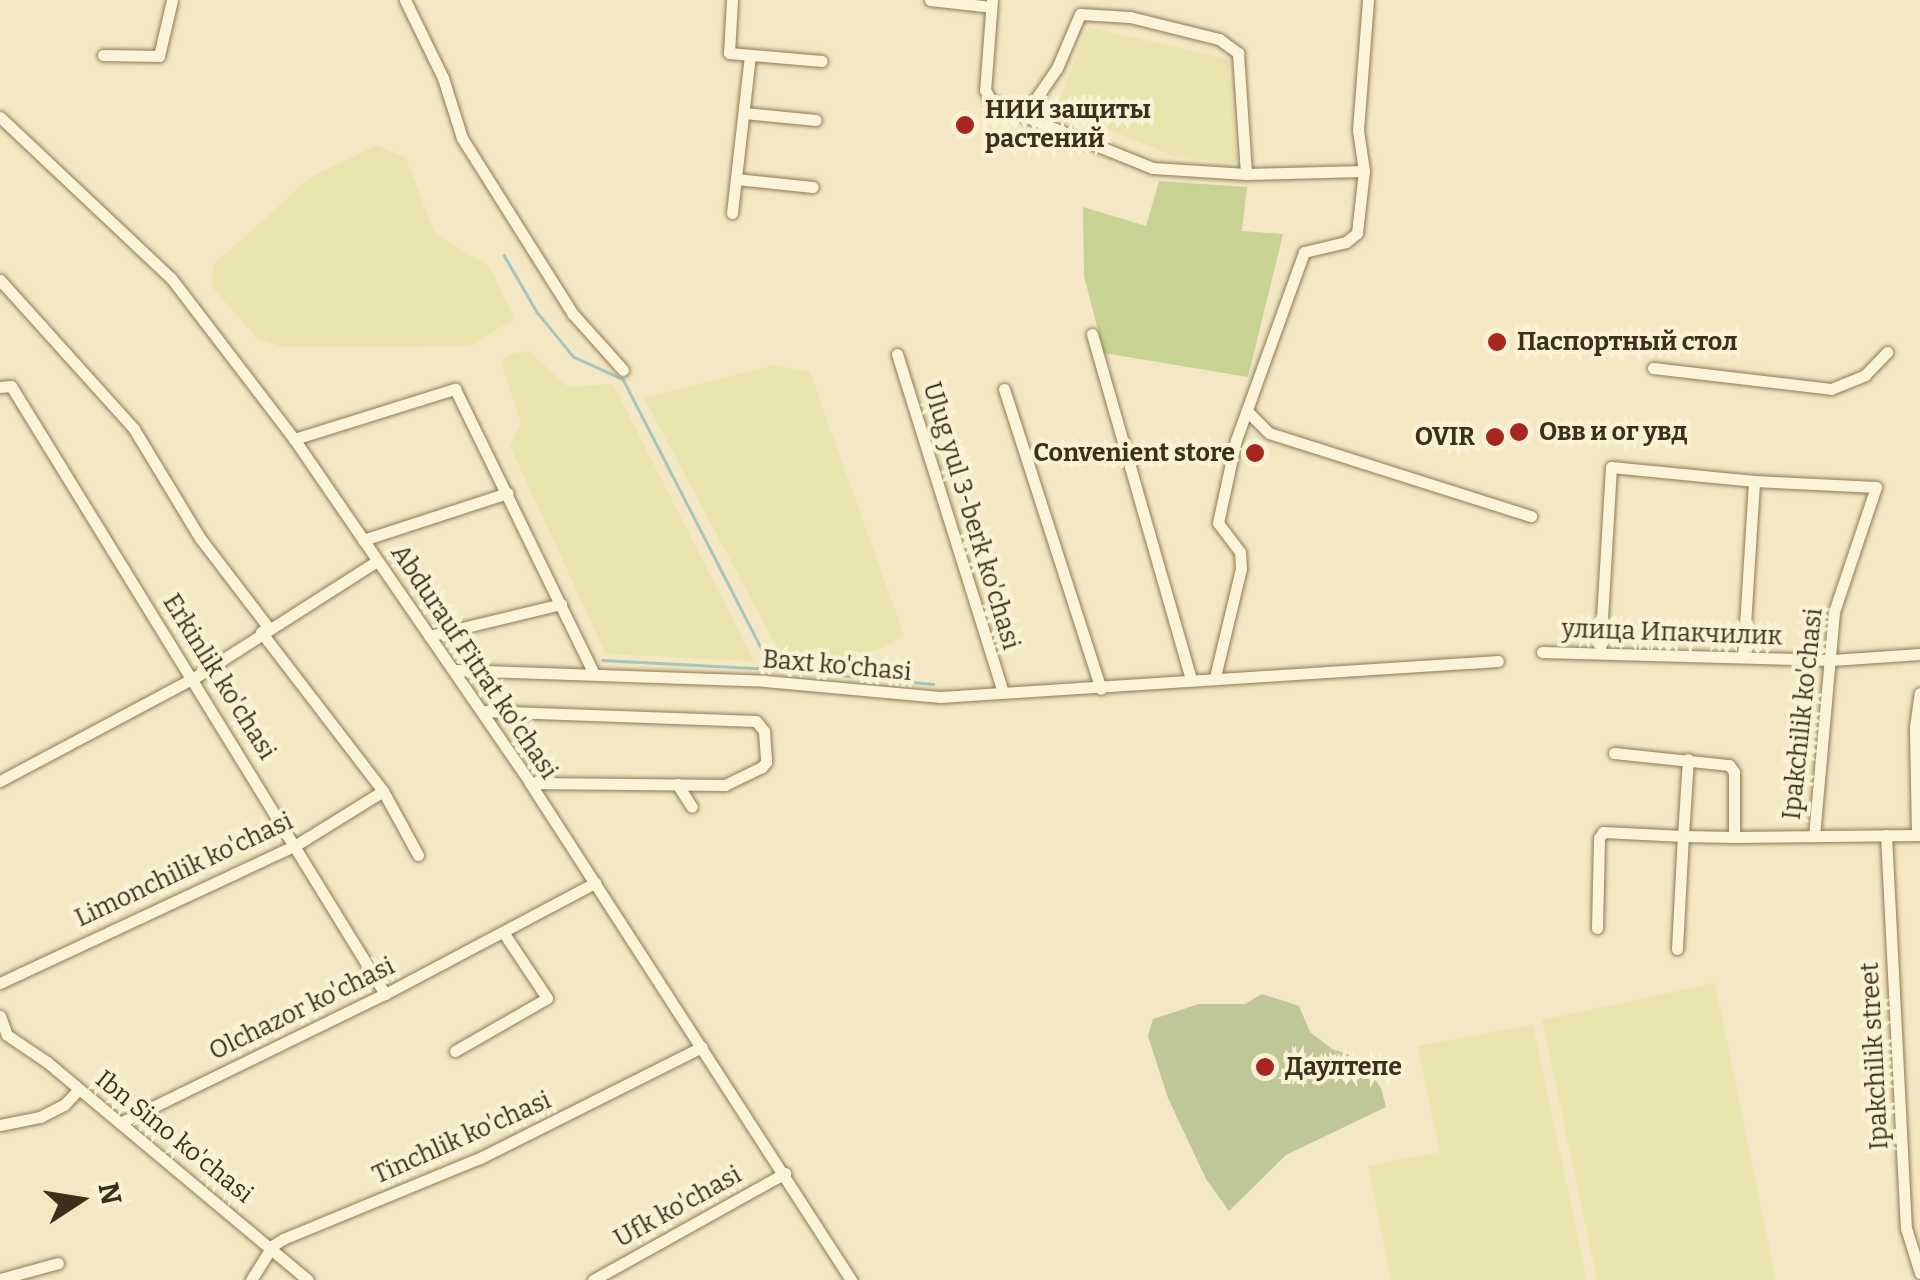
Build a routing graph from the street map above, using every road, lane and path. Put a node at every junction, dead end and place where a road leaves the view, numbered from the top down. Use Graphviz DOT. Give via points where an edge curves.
graph roads {
  1 [pos="172,0"];
  2 [pos="405,0"];
  3 [pos="732,0"];
  4 [pos="930,0"];
  5 [pos="1368,0"];
  6 [pos="992,4"];
  7 [pos="102,54"];
  8 [pos="750,54"];
  9 [pos="822,61"];
  10 [pos="744,112"];
  11 [pos="1024,116"];
  12 [pos="0,117"];
  13 [pos="816,120"];
  14 [pos="1364,171"];
  15 [pos="1246,174"];
  16 [pos="736,178"];
  17 [pos="813,187"];
  18 [pos="732,212"];
  19 [pos="0,280"];
  20 [pos="1092,334"];
  21 [pos="1887,352"];
  22 [pos="897,354"];
  23 [pos="1653,368"];
  24 [pos="623,370"];
  25 [pos="5,387"];
  26 [pos="1004,388"];
  27 [pos="1249,413"];
  28 [pos="294,440"];
  29 [pos="1754,481"];
  30 [pos="508,493"];
  31 [pos="1531,516"];
  32 [pos="363,540"];
  33 [pos="377,561"];
  34 [pos="561,604"];
  35 [pos="265,630"];
  36 [pos="429,636"];
  37 [pos="1542,652"];
  38 [pos="1600,652"];
  39 [pos="1920,654"];
  40 [pos="1743,657"];
  41 [pos="1832,660"];
  42 [pos="1498,661"];
  43 [pos="455,670"];
  44 [pos="594,674"];
  45 [pos="1215,677"];
  46 [pos="194,678"];
  47 [pos="1190,679"];
  48 [pos="1100,689"];
  49 [pos="1003,692"];
  50 [pos="1920,693"];
  51 [pos="482,711"];
  52 [pos="1614,754"];
  53 [pos="1688,760"];
  54 [pos="0,781"];
  55 [pos="530,783"];
  56 [pos="678,784"];
  57 [pos="384,792"];
  58 [pos="692,808"];
  59 [pos="1886,835"];
  60 [pos="1918,835"];
  61 [pos="1683,836"];
  62 [pos="1814,836"];
  63 [pos="1734,837"];
  64 [pos="296,845"];
  65 [pos="418,855"];
  66 [pos="596,883"];
  67 [pos="1597,928"];
  68 [pos="503,932"];
  69 [pos="1677,949"];
  70 [pos="0,983"];
  71 [pos="385,994"];
  72 [pos="0,1016"];
  73 [pos="3,1036"];
  74 [pos="702,1046"];
  75 [pos="455,1051"];
  76 [pos="78,1090"];
  77 [pos="120,1123"];
  78 [pos="0,1124"];
  79 [pos="785,1173"];
  80 [pos="272,1246"];
  81 [pos="58,1263"];
  82 [pos="1920,1273"];
  83 [pos="0,1279"];
  84 [pos="251,1280"];
  85 [pos="308,1280"];
  86 [pos="593,1280"];
  87 [pos="850,1280"];
  1 -- 7 [label="street" via="159,56"];
  2 -- 24 [label="street" via="443,78 462,138 573,314"];
  3 -- 8 [label="street" via="730,53"];
  4 -- 6 [label="street"];
  5 -- 14 [label="street" via="1358,130"];
  6 -- 11 [label="street" via="986,90 990,100"];
  8 -- 9 [label="street"];
  8 -- 10 [label="street"];
  10 -- 13 [label="street"];
  10 -- 16 [label="street"];
  11 -- 15 [label="street" via="1152,168"];
  11 -- 15 [label="street" via="1058,68 1080,14 1130,17 1219,39 1238,53"];
  12 -- 28 [label="street, Abdurauf Fitrat ko'chasi" via="171,278"];
  14 -- 15 [label="street"];
  14 -- 27 [label="street" via="1357,232 1346,242 1304,252"];
  16 -- 17 [label="street"];
  16 -- 18 [label="street"];
  19 -- 35 [label="street" via="134,429"];
  20 -- 47 [label="street"];
  21 -- 23 [label="street" via="1866,375 1831,388"];
  22 -- 49 [label="street, Ulug yul 3-berk ko'chasi"];
  25 -- 46 [label="street, Erkinlik ko'chasi"];
  26 -- 48 [label="street"];
  27 -- 31 [label="street" via="1269,433"];
  27 -- 45 [label="street" via="1236,440 1218,523 1240,552 1241,569"];
  28 -- 30 [label="street" via="456,389"];
  28 -- 32 [label="street, Abdurauf Fitrat ko'chasi"];
  29 -- 38 [label="street, Ipakchilik ko'chasi" via="1611,467"];
  29 -- 40 [label="street"];
  29 -- 41 [label="street, Ipakchilik ko'chasi" via="1876,487 1834,612"];
  30 -- 32 [label="street"];
  30 -- 34 [label="street"];
  32 -- 33 [label="street, Abdurauf Fitrat ko'chasi"];
  33 -- 35 [label="street"];
  33 -- 36 [label="street, Abdurauf Fitrat ko'chasi"];
  34 -- 36 [label="street"];
  34 -- 44 [label="street"];
  35 -- 46 [label="street"];
  35 -- 57 [label="street"];
  36 -- 43 [label="street, Abdurauf Fitrat ko'chasi"];
  37 -- 38 [label="street, улица Ипакчилик"];
  38 -- 40 [label="street, улица Ипакчилик"];
  39 -- 41 [label="street, улица Ипакчилик"];
  40 -- 41 [label="street, улица Ипакчилик"];
  41 -- 62 [label="street, Ipakchilik ko'chasi"];
  42 -- 45 [label="street, Baxt ko'chasi"];
  43 -- 44 [label="street, Baxt ko'chasi"];
  43 -- 51 [label="street, Abdurauf Fitrat ko'chasi"];
  44 -- 49 [label="street, Baxt ko'chasi" via="940,698"];
  45 -- 47 [label="street, Baxt ko'chasi"];
  46 -- 54 [label="street"];
  46 -- 64 [label="street, Erkinlik ko'chasi"];
  47 -- 48 [label="street, Baxt ko'chasi"];
  48 -- 49 [label="street, Baxt ko'chasi"];
  50 -- 60 [label="street, Ipakchilik ko'chasi"];
  51 -- 55 [label="street, Abdurauf Fitrat ko'chasi"];
  51 -- 56 [label="street" via="760,724 762,768 725,785"];
  52 -- 53 [label="street"];
  53 -- 61 [label="street"];
  53 -- 63 [label="street" via="1730,765"];
  55 -- 56 [label="street"];
  55 -- 66 [label="street, Abdurauf Fitrat ko'chasi"];
  56 -- 58 [label="street"];
  57 -- 64 [label="street, Limonchilik ko'chasi"];
  57 -- 65 [label="street"];
  59 -- 60 [label="street, Ipakchilik ko'chasi"];
  59 -- 62 [label="street, Ipakchilik ko'chasi"];
  59 -- 82 [label="street, Ipakchilik street" via="1906,1228"];
  61 -- 63 [label="street, Ipakchilik ko'chasi"];
  61 -- 67 [label="street, Ipakchilik ko'chasi" via="1603,832"];
  61 -- 69 [label="street"];
  62 -- 63 [label="street, Ipakchilik ko'chasi"];
  64 -- 70 [label="street, Limonchilik ko'chasi"];
  64 -- 71 [label="street, Erkinlik ko'chasi"];
  66 -- 68 [label="street, Olchazor ko'chasi"];
  66 -- 74 [label="street, Abdurauf Fitrat ko'chasi"];
  68 -- 71 [label="street, Olchazor ko'chasi"];
  68 -- 75 [label="street" via="547,998"];
  71 -- 77 [label="street, Olchazor ko'chasi"];
  72 -- 73 [label="street, Ibn Sino ko'chasi"];
  73 -- 76 [label="street, Ibn Sino ko'chasi"];
  74 -- 79 [label="street, Abdurauf Fitrat ko'chasi"];
  74 -- 80 [label="street, Tinchlik ko'chasi" via="480,1158"];
  76 -- 77 [label="street, Ibn Sino ko'chasi"];
  76 -- 78 [label="street" via="40,1116"];
  77 -- 80 [label="street, Ibn Sino ko'chasi"];
  79 -- 86 [label="street, Ufk ko'chasi"];
  79 -- 87 [label="street, Abdurauf Fitrat ko'chasi"];
  80 -- 84 [label="street"];
  80 -- 85 [label="street, Ibn Sino ko'chasi"];
  81 -- 83 [label="street"];
}
